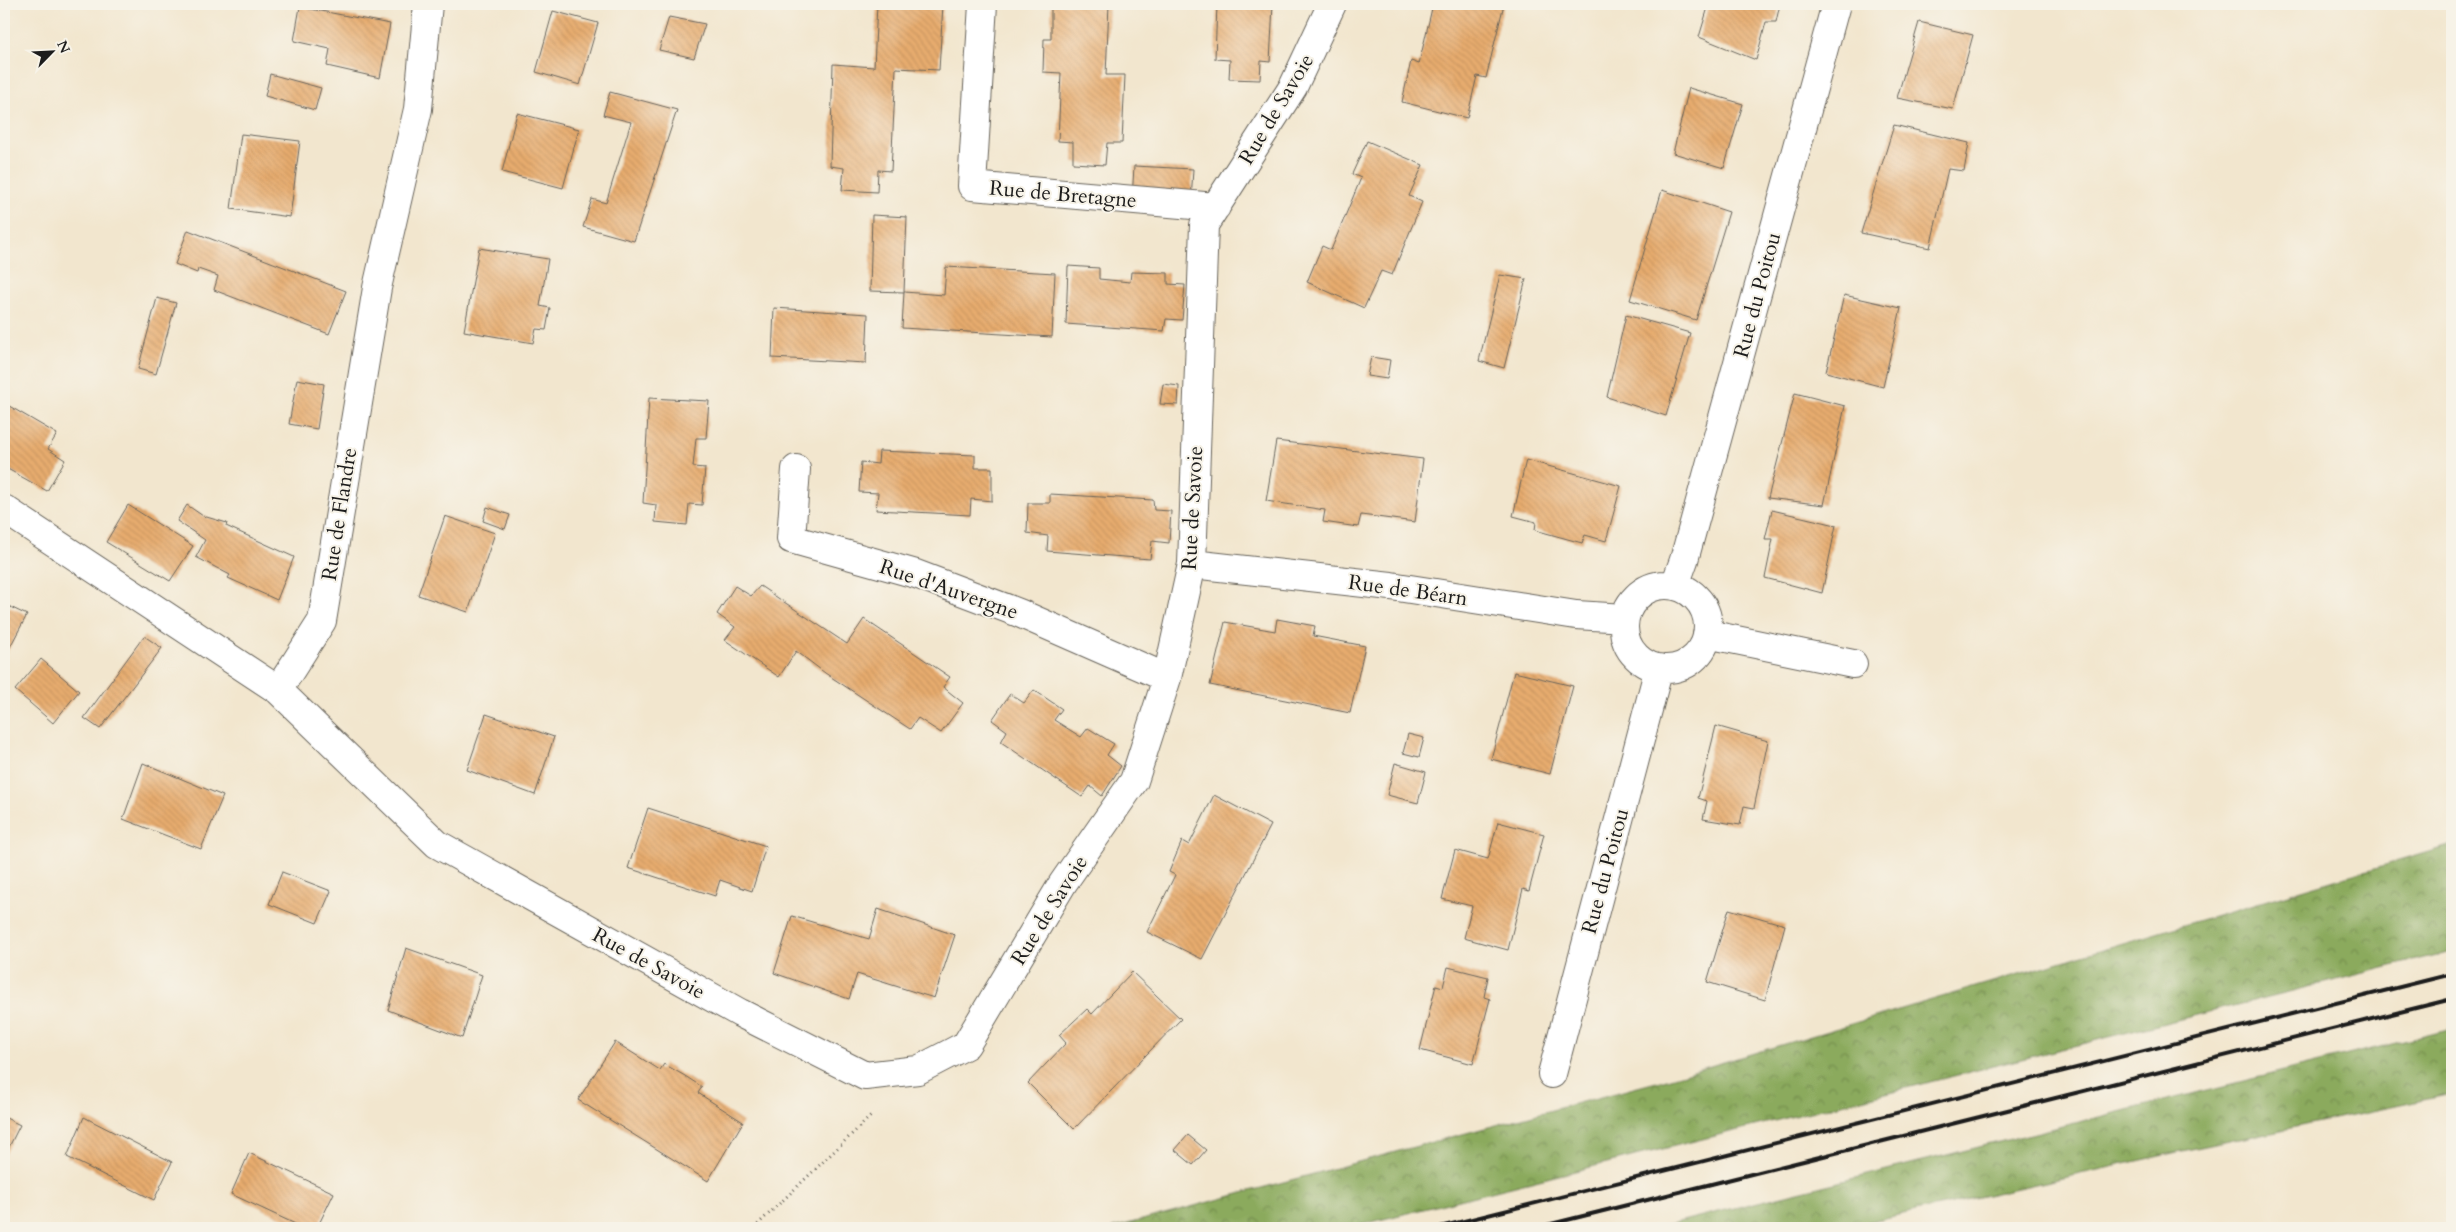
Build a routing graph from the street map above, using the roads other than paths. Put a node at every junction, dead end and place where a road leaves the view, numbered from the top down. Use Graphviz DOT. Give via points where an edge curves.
graph roads {
  1 [pos="428,4"];
  2 [pos="983,4"];
  3 [pos="1332,4"];
  4 [pos="1836,4"];
  5 [pos="1216,207"];
  6 [pos="796,469"];
  7 [pos="4,509"];
  8 [pos="1192,564"];
  9 [pos="1675,585"];
  10 [pos="1625,618"];
  11 [pos="1707,634"];
  12 [pos="1854,664"];
  13 [pos="1659,668"];
  14 [pos="1167,678"];
  15 [pos="278,690"];
  16 [pos="1552,1074"];
  1 -- 15 [label="street, Rue de Flandre" via="418,109 377,288 322,621"];
  2 -- 5 [label="street, Rue de Bretagne" via="972,186"];
  3 -- 5 [label="street, Rue de Savoie" via="1293,87"];
  4 -- 9 [label="street, Rue du Poitou"];
  5 -- 8 [label="street, Rue de Savoie" via="1204,225"];
  6 -- 14 [label="street, Rue d'Auvergne" via="791,539 916,574 1019,612"];
  7 -- 15 [label="street"];
  8 -- 10 [label="street, Rue de Béarn" via="1391,586 1576,615"];
  8 -- 14 [label="street, Rue de Savoie"];
  9 -- 10 [label="street" via="1653,586 1643,591 1633,599"];
  9 -- 11 [label="street" via="1693,594 1701,603 1706,614"];
  10 -- 13 [label="street" via="1625,639 1630,650 1647,665"];
  11 -- 12 [label="street"];
  11 -- 13 [label="street" via="1701,651 1693,660 1671,669"];
  13 -- 16 [label="street, Rue du Poitou"];
  14 -- 15 [label="street, Rue de Savoie" via="1134,781 1063,883 966,1045 918,1070 865,1076 740,1013 437,844"];
}
